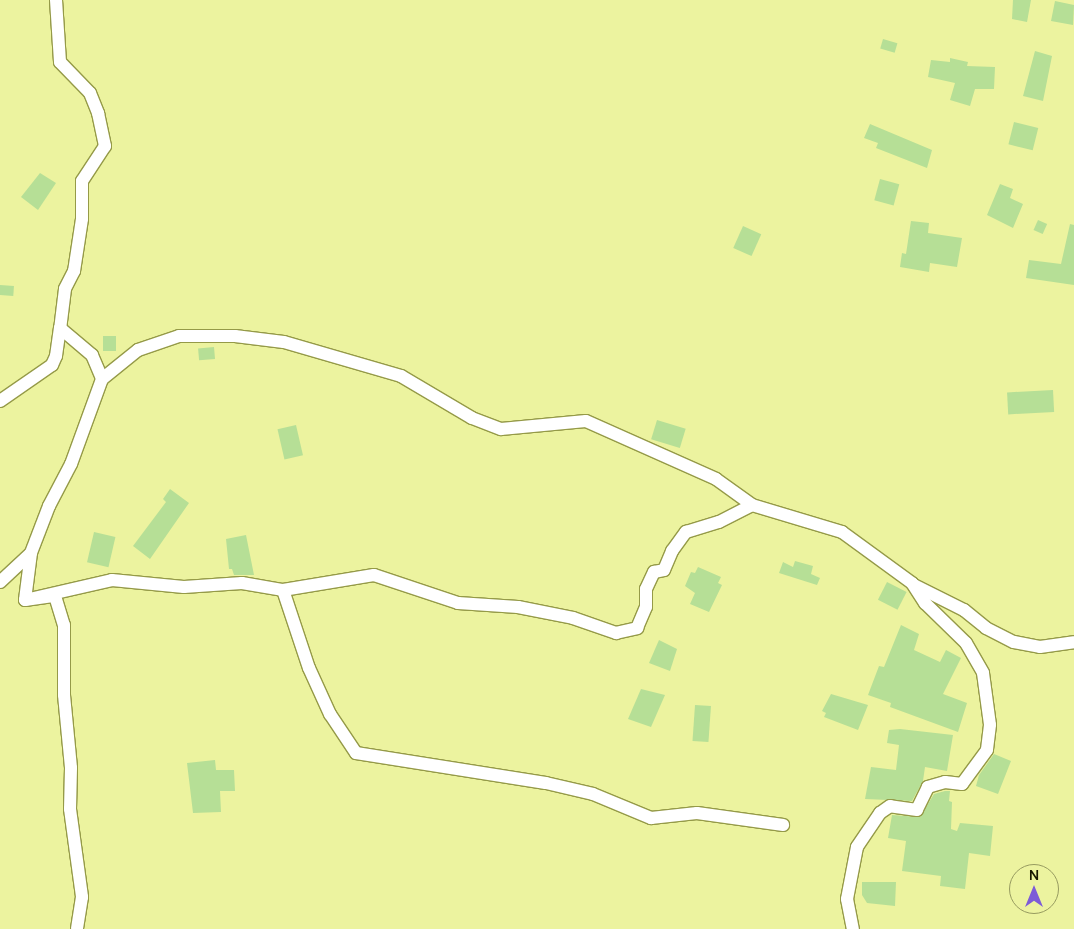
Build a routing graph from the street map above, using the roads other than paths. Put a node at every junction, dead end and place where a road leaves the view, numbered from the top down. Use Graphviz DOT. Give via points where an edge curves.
graph roads {
  1 [pos="56,0"];
  2 [pos="60,328"];
  3 [pos="102,379"];
  4 [pos="0,401"];
  5 [pos="752,505"];
  6 [pos="31,552"];
  7 [pos="0,582"];
  8 [pos="912,584"];
  9 [pos="283,590"];
  10 [pos="25,600"];
  11 [pos="1074,642"];
  12 [pos="783,824"];
  13 [pos="77,929"];
  14 [pos="853,929"];
  1 -- 2 [label="street" via="60,62 90,93 98,113 104,146 82,181 82,219 74,271 64,289"];
  2 -- 3 [label="street" via="92,355"];
  2 -- 4 [label="street" via="52,366"];
  3 -- 5 [label="street" via="138,350 178,336 235,336 284,342 402,376 472,418 501,429 586,421 716,479"];
  3 -- 6 [label="street" via="72,464 48,506"];
  5 -- 8 [label="street" via="842,532"];
  5 -- 9 [label="street" via="719,522 686,532 672,551 664,570 654,572 646,589 646,607 637,628 616,633 573,618 518,607 458,603 374,575"];
  6 -- 7 [label="street"];
  6 -- 10 [label="street"];
  8 -- 11 [label="street" via="964,610 986,628 1014,642 1040,647"];
  8 -- 14 [label="street" via="925,603 966,643 983,672 990,725 987,750 962,784 945,782 928,787 917,810 890,806 880,813 852,859 847,899"];
  9 -- 10 [label="street" via="242,583 184,587 112,580"];
  9 -- 12 [label="street" via="309,668 330,714 356,753 546,783 592,794 650,818 697,813"];
  10 -- 13 [label="street" via="55,596 64,624 64,695 72,768 70,809 82,896"];
}
